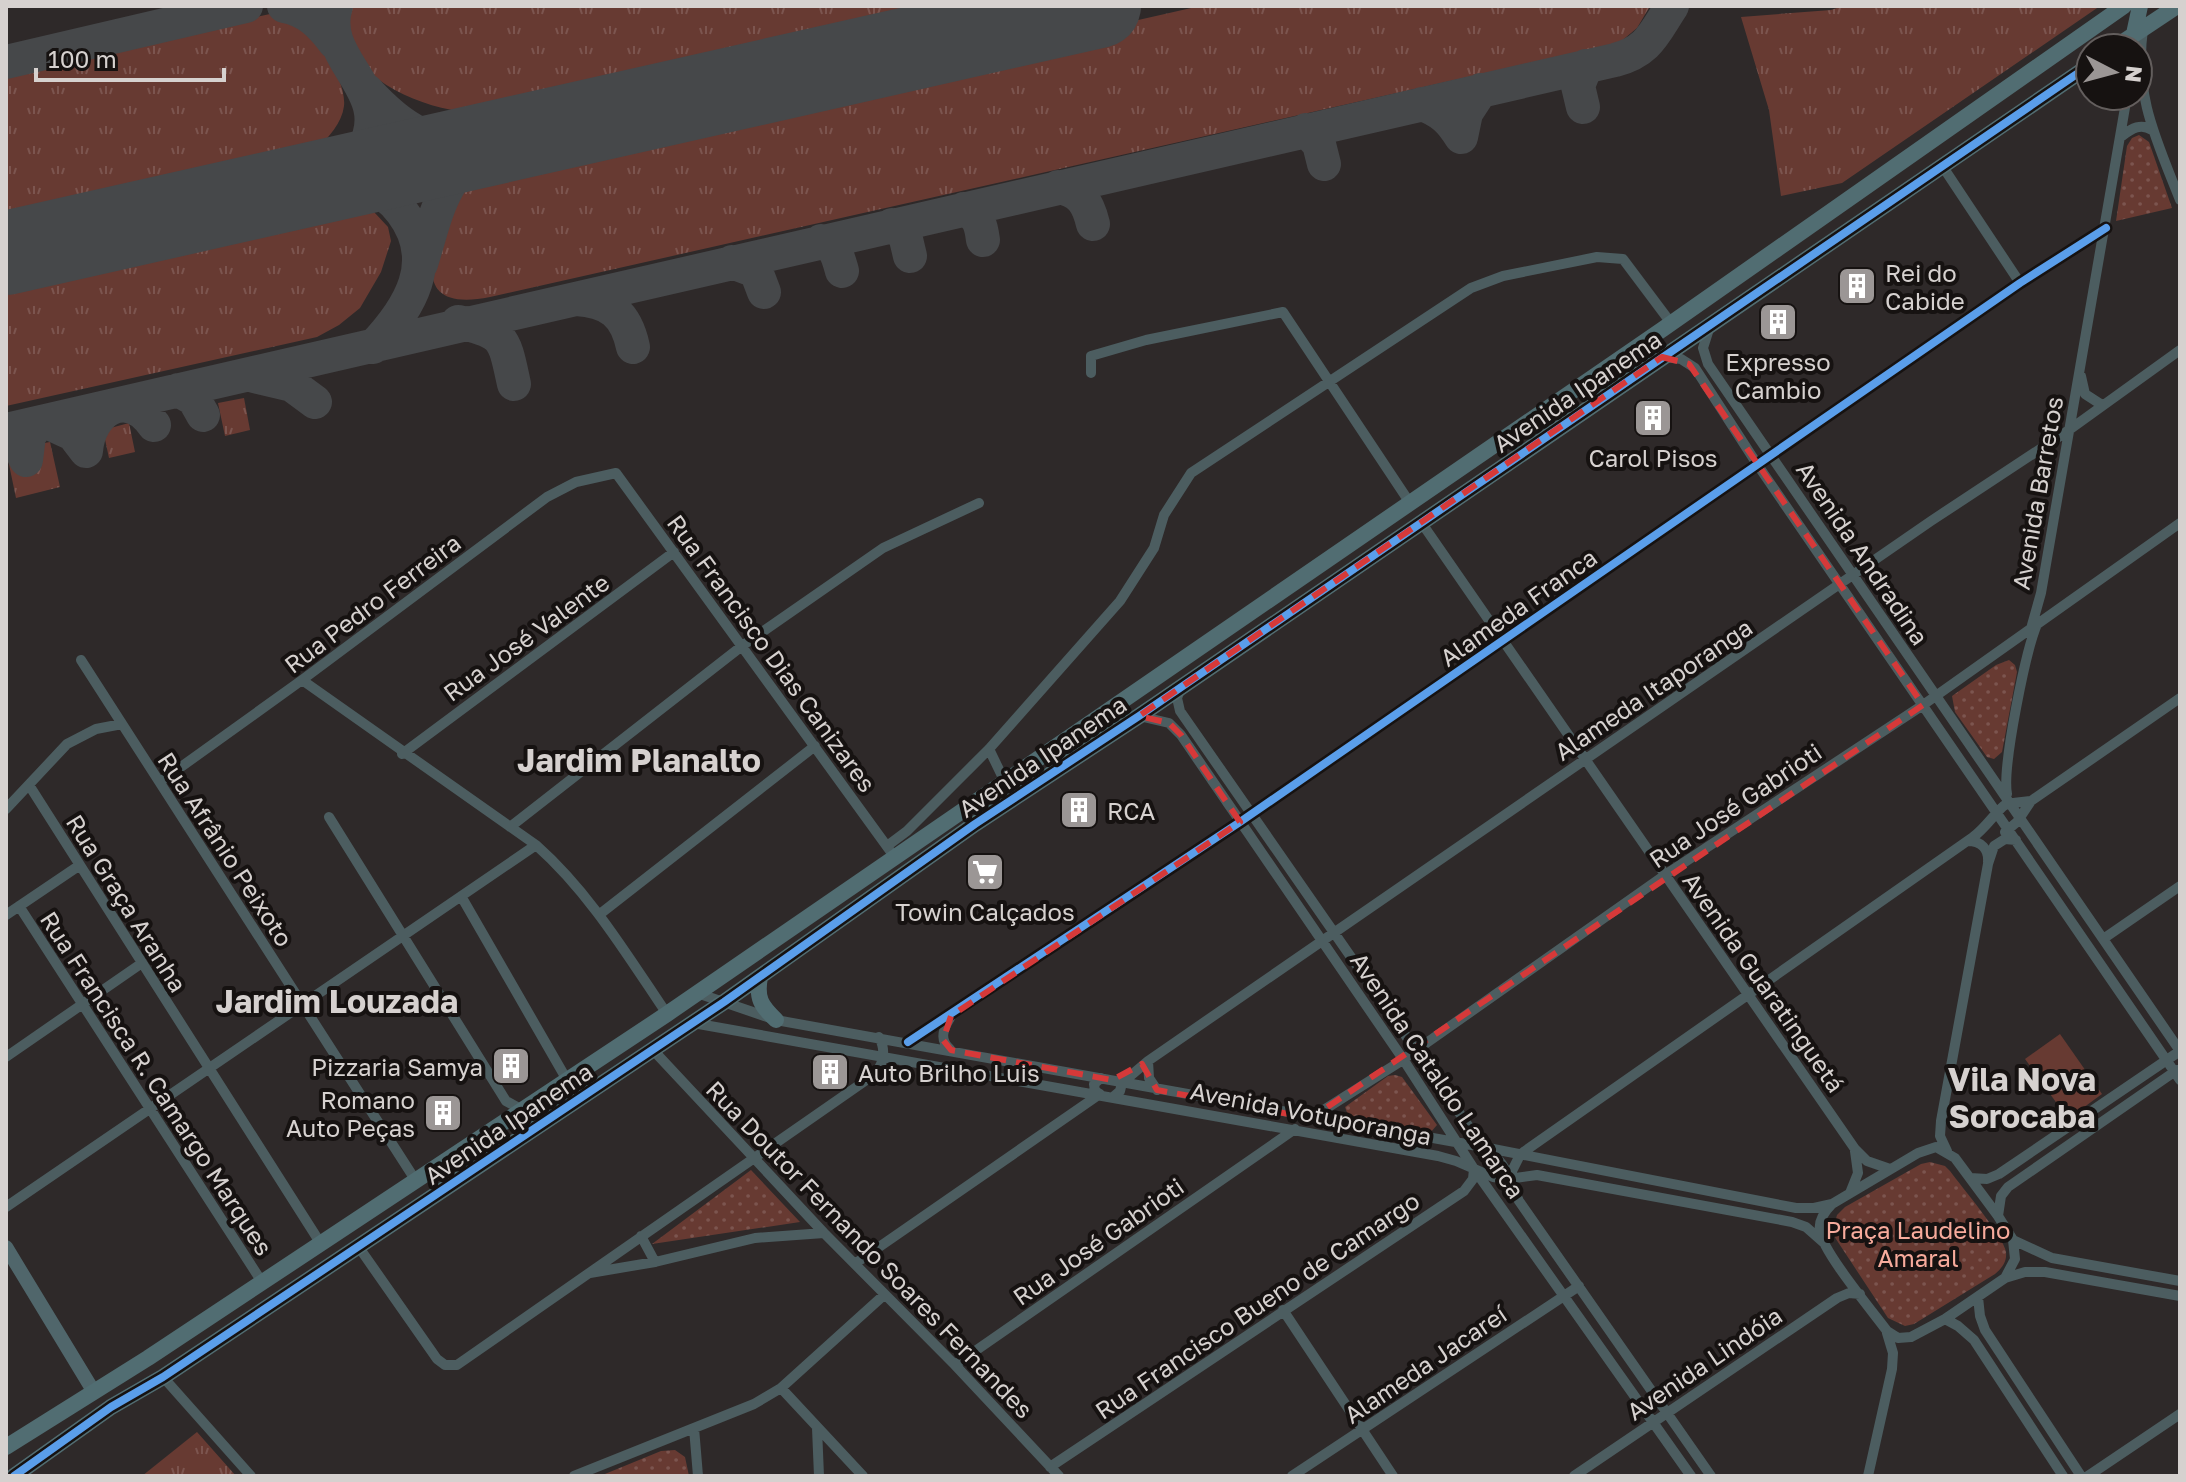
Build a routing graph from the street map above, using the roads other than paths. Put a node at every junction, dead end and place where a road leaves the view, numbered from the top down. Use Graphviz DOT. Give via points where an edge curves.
graph roads {
  1 [pos="2124,6"];
  2 [pos="2140,6"];
  3 [pos="2177,6"];
  4 [pos="2137,32"];
  5 [pos="2143,32"];
  6 [pos="2074,76"];
  7 [pos="2125,112"];
  8 [pos="2148,112"];
  9 [pos="2152,130"];
  10 [pos="2122,136"];
  11 [pos="1943,167"];
  12 [pos="2180,200"];
  13 [pos="2106,228"];
  14 [pos="2081,244"];
  15 [pos="2101,255"];
  16 [pos="2020,283"];
  17 [pos="1715,321"];
  18 [pos="1671,323"];
  19 [pos="2180,350"];
  20 [pos="1662,357"];
  21 [pos="2080,366"];
  22 [pos="1091,373"];
  23 [pos="1328,381"];
  24 [pos="2102,405"];
  25 [pos="2069,430"];
  26 [pos="2042,448"];
  27 [pos="1772,454"];
  28 [pos="2063,462"];
  29 [pos="1757,464"];
  30 [pos="616,473"];
  31 [pos="979,503"];
  32 [pos="1410,503"];
  33 [pos="1421,522"];
  34 [pos="2180,523"];
  35 [pos="674,552"];
  36 [pos="1855,575"];
  37 [pos="1840,585"];
  38 [pos="2035,623"];
  39 [pos="1504,641"];
  40 [pos="742,646"];
  41 [pos="2004,647"];
  42 [pos="81,660"];
  43 [pos="2026,663"];
  44 [pos="302,680"];
  45 [pos="1182,686"];
  46 [pos="1935,695"];
  47 [pos="2180,698"];
  48 [pos="1923,705"];
  49 [pos="1139,716"];
  50 [pos="122,724"];
  51 [pos="815,746"];
  52 [pos="989,749"];
  53 [pos="402,754"];
  54 [pos="1585,760"];
  55 [pos="160,782"];
  56 [pos="1005,782"];
  57 [pos="29,785"];
  58 [pos="2031,801"];
  59 [pos="2009,802"];
  60 [pos="6,809"];
  61 [pos="1997,813"];
  62 [pos="1251,814"];
  63 [pos="329,817"];
  64 [pos="2021,817"];
  65 [pos="1240,822"];
  66 [pos="510,827"];
  67 [pos="2009,828"];
  68 [pos="2016,840"];
  69 [pos="1968,841"];
  70 [pos="536,845"];
  71 [pos="1994,846"];
  72 [pos="891,852"];
  73 [pos="1988,864"];
  74 [pos="80,865"];
  75 [pos="1665,875"];
  76 [pos="2180,886"];
  77 [pos="461,896"];
  78 [pos="19,906"];
  79 [pos="600,914"];
  80 [pos="6,915"];
  81 [pos="1332,934"];
  82 [pos="403,936"];
  83 [pos="2103,939"];
  84 [pos="1322,941"];
  85 [pos="142,963"];
  86 [pos="760,977"];
  87 [pos="697,993"];
  88 [pos="1749,994"];
  89 [pos="724,1002"];
  90 [pos="303,1004"];
  91 [pos="83,1005"];
  92 [pos="667,1014"];
  93 [pos="951,1016"];
  94 [pos="776,1020"];
  95 [pos="693,1023"];
  96 [pos="879,1037"];
  97 [pos="908,1042"];
  98 [pos="653,1050"];
  99 [pos="951,1050"];
  100 [pos="2180,1051"];
  101 [pos="1414,1052"];
  102 [pos="884,1056"];
  103 [pos="6,1057"];
  104 [pos="1403,1059"];
  105 [pos="2167,1060"];
  106 [pos="1148,1061"];
  107 [pos="209,1068"];
  108 [pos="2178,1073"];
  109 [pos="567,1080"];
  110 [pos="1112,1080"];
  111 [pos="1069,1089"];
  112 [pos="1157,1090"];
  113 [pos="1100,1094"];
  114 [pos="1113,1097"];
  115 [pos="150,1109"];
  116 [pos="522,1110"];
  117 [pos="1072,1114"];
  118 [pos="1311,1118"];
  119 [pos="1442,1120"];
  120 [pos="544,1122"];
  121 [pos="1262,1123"];
  122 [pos="1295,1129"];
  123 [pos="1545,1137"];
  124 [pos="1433,1139"];
  125 [pos="1458,1144"];
  126 [pos="1478,1147"];
  127 [pos="1855,1149"];
  128 [pos="1264,1150"];
  129 [pos="1948,1153"];
  130 [pos="1520,1155"];
  131 [pos="753,1157"];
  132 [pos="1467,1157"];
  133 [pos="1450,1159"];
  134 [pos="1554,1162"];
  135 [pos="1474,1169"];
  136 [pos="1890,1169"];
  137 [pos="1529,1176"];
  138 [pos="1970,1178"];
  139 [pos="1508,1179"];
  140 [pos="416,1181"];
  141 [pos="1849,1193"];
  142 [pos="1461,1194"];
  143 [pos="1519,1201"];
  144 [pos="1832,1204"];
  145 [pos="6,1207"];
  146 [pos="1998,1216"];
  147 [pos="824,1233"];
  148 [pos="641,1236"];
  149 [pos="2013,1240"];
  150 [pos="1823,1242"];
  151 [pos="321,1244"];
  152 [pos="358,1246"];
  153 [pos="6,1247"];
  154 [pos="655,1262"];
  155 [pos="856,1263"];
  156 [pos="587,1274"];
  157 [pos="2005,1278"];
  158 [pos="2180,1281"];
  159 [pos="262,1282"];
  160 [pos="1579,1286"];
  161 [pos="1860,1294"];
  162 [pos="884,1295"];
  163 [pos="1565,1295"];
  164 [pos="2180,1296"];
  165 [pos="1978,1297"];
  166 [pos="1283,1310"];
  167 [pos="1945,1319"];
  168 [pos="1887,1331"];
  169 [pos="955,1365"];
  170 [pos="163,1377"];
  171 [pos="781,1388"];
  172 [pos="94,1392"];
  173 [pos="1666,1412"];
  174 [pos="2180,1414"];
  175 [pos="1653,1421"];
  176 [pos="694,1428"];
  177 [pos="817,1428"];
  178 [pos="1362,1429"];
  179 [pos="6,1447"];
  180 [pos="1050,1467"];
  181 [pos="17,1475"];
  182 [pos="251,1476"];
  183 [pos="574,1476"];
  184 [pos="698,1476"];
  185 [pos="819,1476"];
  186 [pos="863,1476"];
  187 [pos="1059,1476"];
  188 [pos="1292,1476"];
  189 [pos="1393,1476"];
  190 [pos="1574,1476"];
  191 [pos="1691,1476"];
  192 [pos="1711,1476"];
  193 [pos="1868,1476"];
  194 [pos="2063,1476"];
  195 [pos="2081,1476"];
  196 [pos="2088,1476"];
  1 -- 18 [label="main road, Avenida Ipanema"];
  2 -- 4 [label="main road"];
  3 -- 5 [label="main road"];
  6 -- 11 [label="main road, Avenida Ipanema"];
  7 -- 10 [label="street, Avenida Barretos"];
  8 -- 9 [label="street"];
  9 -- 10 [label="street" via="2139,126"];
  9 -- 12 [label="street"];
  10 -- 13 [label="street, Avenida Barretos"];
  11 -- 16 [label="street"];
  11 -- 17 [label="main road, Avenida Ipanema"];
  13 -- 14 [label="street, Alameda Franca"];
  13 -- 15 [label="street, Avenida Barretos"];
  14 -- 15 [label="street"];
  14 -- 16 [label="street, Alameda Franca"];
  15 -- 21 [label="street, Avenida Barretos"];
  16 -- 27 [label="street, Alameda Franca"];
  17 -- 20 [label="main road, Avenida Ipanema"];
  17 -- 27 [label="street, Avenida Andradina" via="1703,348 1708,364"];
  18 -- 23 [label="street" via="1623,259 1597,257 1503,276 1471,288"];
  18 -- 32 [label="main road, Avenida Ipanema"];
  19 -- 24 [label="street, Alameda Itaporanga"];
  20 -- 29 [label="street, Avenida Andradina" via="1681,359 1695,368"];
  20 -- 33 [label="main road, Avenida Ipanema"];
  21 -- 24 [label="street, Avenida Barretos" via="2085,394"];
  21 -- 25 [label="street, Avenida Barretos"];
  22 -- 23 [label="street" via="1091,356 1283,312"];
  23 -- 32 [label="street"];
  23 -- 52 [label="street" via="1191,473 1164,515 1154,548 1120,601"];
  24 -- 25 [label="street, Alameda Itaporanga"];
  25 -- 26 [label="street, Alameda Itaporanga"];
  25 -- 28 [label="street, Avenida Barretos"];
  26 -- 28 [label="street" via="2057,450"];
  26 -- 36 [label="street, Alameda Itaporanga"];
  27 -- 29 [label="street, Alameda Franca"];
  27 -- 36 [label="street, Avenida Andradina"];
  28 -- 38 [label="street, Avenida Barretos"];
  29 -- 37 [label="street, Avenida Andradina"];
  29 -- 39 [label="street, Alameda Franca"];
  30 -- 35 [label="street, Rua Francisco Dias Canizares"];
  30 -- 44 [label="street, Rua Pedro Ferreira" via="576,482 547,497"];
  31 -- 40 [label="street" via="883,548"];
  32 -- 56 [label="main road, Avenida Ipanema"];
  33 -- 39 [label="street, Avenida Guaratinguetá"];
  33 -- 45 [label="main road, Avenida Ipanema"];
  34 -- 38 [label="street, Rua José Gabrioti"];
  35 -- 40 [label="street, Rua Francisco Dias Canizares"];
  35 -- 53 [label="street, Rua José Valente"];
  36 -- 37 [label="street, Alameda Itaporanga"];
  36 -- 46 [label="street, Avenida Andradina"];
  37 -- 48 [label="street, Avenida Andradina"];
  37 -- 54 [label="street, Alameda Itaporanga"];
  38 -- 41 [label="street, Rua José Gabrioti"];
  38 -- 43 [label="street, Avenida Barretos"];
  39 -- 54 [label="street, Avenida Guaratinguetá"];
  39 -- 62 [label="street, Alameda Franca"];
  40 -- 51 [label="street, Rua Francisco Dias Canizares"];
  40 -- 66 [label="street"];
  41 -- 43 [label="street"];
  41 -- 46 [label="street, Rua José Gabrioti"];
  42 -- 50 [label="street, Rua Afrânio Peixoto"];
  43 -- 59 [label="street, Avenida Barretos" via="2006,771"];
  44 -- 53 [label="street"];
  44 -- 55 [label="street, Rua Pedro Ferreira"];
  45 -- 49 [label="main road, Avenida Ipanema"];
  45 -- 62 [label="street, Avenida Cataldo Lamarca" via="1177,698 1180,711"];
  46 -- 48 [label="street, Rua José Gabrioti"];
  46 -- 59 [label="street, Avenida Andradina"];
  47 -- 58 [label="street"];
  48 -- 61 [label="street, Avenida Andradina"];
  48 -- 75 [label="street, Rua José Gabrioti"];
  49 -- 65 [label="street, Avenida Cataldo Lamarca" via="1169,723 1181,735"];
  49 -- 86 [label="main road, Avenida Ipanema"];
  50 -- 55 [label="street, Rua Afrânio Peixoto"];
  50 -- 57 [label="street" via="96,729 67,744"];
  51 -- 72 [label="street, Rua Francisco Dias Canizares"];
  51 -- 79 [label="street"];
  52 -- 56 [label="street"];
  52 -- 72 [label="street"];
  53 -- 66 [label="street"];
  54 -- 75 [label="street, Avenida Guaratinguetá"];
  54 -- 81 [label="street, Alameda Itaporanga"];
  55 -- 90 [label="street, Rua Afrânio Peixoto"];
  56 -- 72 [label="main road, Avenida Ipanema"];
  57 -- 60 [label="street"];
  57 -- 74 [label="street, Rua Graça Aranha"];
  58 -- 59 [label="street"];
  58 -- 64 [label="street"];
  59 -- 61 [label="street"];
  59 -- 64 [label="street, Avenida Andradina"];
  61 -- 67 [label="street, Avenida Andradina"];
  61 -- 69 [label="street"];
  62 -- 65 [label="street, Alameda Franca"];
  62 -- 81 [label="street, Avenida Cataldo Lamarca"];
  63 -- 82 [label="street"];
  64 -- 67 [label="street"];
  64 -- 83 [label="street, Avenida Andradina"];
  65 -- 84 [label="street, Avenida Cataldo Lamarca"];
  65 -- 93 [label="street, Alameda Franca"];
  66 -- 70 [label="street"];
  67 -- 68 [label="street, Avenida Andradina"];
  67 -- 71 [label="street"];
  68 -- 71 [label="street"];
  68 -- 105 [label="street, Avenida Andradina"];
  69 -- 73 [label="street" via="1986,849"];
  69 -- 88 [label="street"];
  70 -- 77 [label="street"];
  70 -- 79 [label="street"];
  71 -- 73 [label="street"];
  72 -- 87 [label="main road, Avenida Ipanema"];
  73 -- 129 [label="street" via="1941,1121 1940,1136"];
  74 -- 78 [label="street"];
  74 -- 85 [label="street, Rua Graça Aranha"];
  75 -- 88 [label="street, Avenida Guaratinguetá"];
  75 -- 101 [label="street, Rua José Gabrioti"];
  76 -- 83 [label="street"];
  77 -- 82 [label="street"];
  77 -- 109 [label="street"];
  78 -- 80 [label="street"];
  78 -- 91 [label="street, Rua Francisca R. Camargo Marques"];
  79 -- 92 [label="street"];
  81 -- 84 [label="street, Alameda Itaporanga"];
  81 -- 101 [label="street, Avenida Cataldo Lamarca"];
  82 -- 90 [label="street"];
  82 -- 116 [label="street" via="506,1101"];
  83 -- 100 [label="street, Avenida Andradina"];
  84 -- 104 [label="street, Avenida Cataldo Lamarca"];
  84 -- 106 [label="street, Alameda Itaporanga"];
  85 -- 91 [label="street"];
  85 -- 107 [label="street, Rua Graça Aranha"];
  86 -- 89 [label="main road, Avenida Ipanema"];
  86 -- 94 [label="main road" via="757,994"];
  87 -- 89 [label="street, Avenida Votuporanga"];
  87 -- 92 [label="main road, Avenida Ipanema"];
  88 -- 123 [label="street"];
  88 -- 127 [label="street, Avenida Guaratinguetá"];
  89 -- 94 [label="street, Avenida Votuporanga"];
  89 -- 95 [label="main road, Avenida Ipanema"];
  90 -- 107 [label="street"];
  90 -- 140 [label="street, Rua Afrânio Peixoto"];
  91 -- 103 [label="street"];
  91 -- 115 [label="street, Rua Francisca R. Camargo Marques"];
  92 -- 109 [label="main road, Avenida Ipanema"];
  93 -- 97 [label="street, Alameda Franca"];
  93 -- 99 [label="street" via="943,1040"];
  94 -- 96 [label="street, Avenida Votuporanga"];
  95 -- 98 [label="main road, Avenida Ipanema"];
  95 -- 102 [label="street, Avenida Votuporanga"];
  96 -- 97 [label="street, Avenida Votuporanga"];
  96 -- 102 [label="street"];
  97 -- 99 [label="street, Avenida Votuporanga"];
  98 -- 120 [label="main road, Avenida Ipanema"];
  98 -- 131 [label="street, Rua Doutor Fernando Soares Fernandes"];
  99 -- 110 [label="street, Avenida Votuporanga"];
  100 -- 105 [label="street"];
  101 -- 104 [label="street, Rua José Gabrioti"];
  101 -- 126 [label="street, Avenida Cataldo Lamarca"];
  102 -- 111 [label="street, Avenida Votuporanga"];
  102 -- 131 [label="street" via="875,1074"];
  104 -- 118 [label="street, Rua José Gabrioti"];
  104 -- 119 [label="street, Avenida Cataldo Lamarca"];
  105 -- 108 [label="street, Avenida Andradina"];
  105 -- 138 [label="street" via="1999,1174"];
  106 -- 110 [label="street, Alameda Itaporanga"];
  106 -- 112 [label="street" via="1149,1078"];
  107 -- 115 [label="street"];
  107 -- 151 [label="street, Rua Graça Aranha"];
  108 -- 146 [label="street" via="2008,1187"];
  109 -- 116 [label="main road, Avenida Ipanema"];
  110 -- 112 [label="street, Avenida Votuporanga"];
  110 -- 113 [label="street" via="1094,1084"];
  110 -- 114 [label="street" via="1120,1091"];
  111 -- 113 [label="street, Avenida Votuporanga"];
  111 -- 117 [label="street" via="1075,1098"];
  112 -- 118 [label="street, Avenida Votuporanga"];
  113 -- 114 [label="street, Avenida Votuporanga"];
  113 -- 117 [label="street"];
  114 -- 121 [label="street, Avenida Votuporanga"];
  115 -- 145 [label="street"];
  115 -- 159 [label="street, Rua Francisca R. Camargo Marques"];
  116 -- 120 [label="street"];
  116 -- 140 [label="main road, Avenida Ipanema"];
  117 -- 155 [label="street"];
  118 -- 124 [label="street, Avenida Votuporanga"];
  119 -- 124 [label="street" via="1444,1131"];
  119 -- 125 [label="street, Avenida Cataldo Lamarca"];
  120 -- 152 [label="main road, Avenida Ipanema"];
  121 -- 122 [label="street, Avenida Votuporanga"];
  121 -- 128 [label="street" via="1270,1133"];
  122 -- 128 [label="street, Rua José Gabrioti"];
  122 -- 133 [label="street, Avenida Votuporanga"];
  123 -- 130 [label="street"];
  123 -- 134 [label="street" via="1544,1152"];
  124 -- 125 [label="street, Avenida Votuporanga"];
  125 -- 126 [label="street, Avenida Votuporanga"];
  125 -- 132 [label="street, Avenida Cataldo Lamarca"];
  126 -- 130 [label="street, Avenida Votuporanga"];
  126 -- 132 [label="street" via="1467,1150"];
  126 -- 139 [label="street, Avenida Cataldo Lamarca" via="1503,1161"];
  127 -- 136 [label="street, Avenida Guaratinguetá" via="1867,1161"];
  127 -- 141 [label="street" via="1858,1173"];
  128 -- 169 [label="street, Rua José Gabrioti"];
  129 -- 136 [label="street" via="1927,1149"];
  129 -- 138 [label="street"];
  130 -- 134 [label="street, Avenida Votuporanga"];
  130 -- 139 [label="street"];
  131 -- 147 [label="street, Rua Doutor Fernando Soares Fernandes"];
  131 -- 148 [label="street"];
  132 -- 135 [label="street, Avenida Cataldo Lamarca"];
  133 -- 135 [label="street, Avenida Votuporanga"];
  133 -- 142 [label="street" via="1465,1177"];
  134 -- 144 [label="street, Avenida Votuporanga" via="1796,1208"];
  135 -- 139 [label="street, Avenida Votuporanga"];
  135 -- 142 [label="street, Rua Francisco Bueno de Camargo"];
  135 -- 163 [label="street, Avenida Cataldo Lamarca"];
  136 -- 141 [label="street"];
  137 -- 139 [label="street, Avenida Votuporanga"];
  137 -- 143 [label="street, Avenida Cataldo Lamarca" via="1520,1183"];
  137 -- 150 [label="street, Avenida Votuporanga" via="1792,1222"];
  138 -- 146 [label="street"];
  139 -- 143 [label="street, Avenida Cataldo Lamarca"];
  140 -- 151 [label="main road, Avenida Ipanema"];
  141 -- 144 [label="street"];
  142 -- 166 [label="street, Rua Francisco Bueno de Camargo"];
  143 -- 160 [label="street, Avenida Cataldo Lamarca"];
  144 -- 150 [label="street" via="1820,1222"];
  146 -- 149 [label="street"];
  147 -- 154 [label="street" via="755,1238"];
  147 -- 155 [label="street, Rua Doutor Fernando Soares Fernandes"];
  148 -- 154 [label="street"];
  148 -- 156 [label="street"];
  149 -- 157 [label="street" via="2015,1259"];
  149 -- 158 [label="street" via="2052,1258"];
  150 -- 161 [label="street"];
  151 -- 159 [label="main road, Avenida Ipanema"];
  152 -- 156 [label="street" via="445,1365 457,1365"];
  152 -- 170 [label="main road, Avenida Ipanema"];
  153 -- 172 [label="main road"];
  154 -- 156 [label="street"];
  155 -- 162 [label="street, Rua Doutor Fernando Soares Fernandes"];
  157 -- 164 [label="street" via="2045,1272"];
  157 -- 165 [label="street"];
  159 -- 172 [label="main road, Avenida Ipanema"];
  160 -- 163 [label="street, Alameda Jacareí"];
  160 -- 173 [label="street, Avenida Cataldo Lamarca"];
  161 -- 168 [label="street"];
  161 -- 173 [label="street, Avenida Lindóia" via="1837,1298"];
  162 -- 169 [label="street, Rua Doutor Fernando Soares Fernandes"];
  162 -- 171 [label="street"];
  163 -- 175 [label="street, Avenida Cataldo Lamarca"];
  163 -- 178 [label="street, Alameda Jacareí"];
  165 -- 167 [label="street"];
  165 -- 195 [label="street" via="1985,1330"];
  166 -- 178 [label="street"];
  166 -- 180 [label="street, Rua Francisco Bueno de Camargo"];
  167 -- 168 [label="street" via="1911,1337 1898,1338"];
  167 -- 194 [label="street" via="1974,1340"];
  168 -- 193 [label="street" via="1892,1369"];
  169 -- 180 [label="street, Rua Doutor Fernando Soares Fernandes"];
  170 -- 181 [label="main road, Avenida Ipanema" via="111,1407"];
  170 -- 182 [label="street"];
  171 -- 176 [label="street"];
  171 -- 177 [label="street"];
  172 -- 179 [label="main road, Avenida Ipanema"];
  173 -- 175 [label="street, Avenida Lindóia"];
  173 -- 192 [label="street, Avenida Cataldo Lamarca"];
  174 -- 196 [label="street"];
  175 -- 190 [label="street, Avenida Lindóia"];
  175 -- 191 [label="street, Avenida Cataldo Lamarca"];
  176 -- 183 [label="street"];
  176 -- 184 [label="street"];
  177 -- 185 [label="street"];
  177 -- 186 [label="street"];
  178 -- 188 [label="street, Alameda Jacareí"];
  178 -- 189 [label="street"];
  180 -- 187 [label="street, Rua Doutor Fernando Soares Fernandes"];
}
